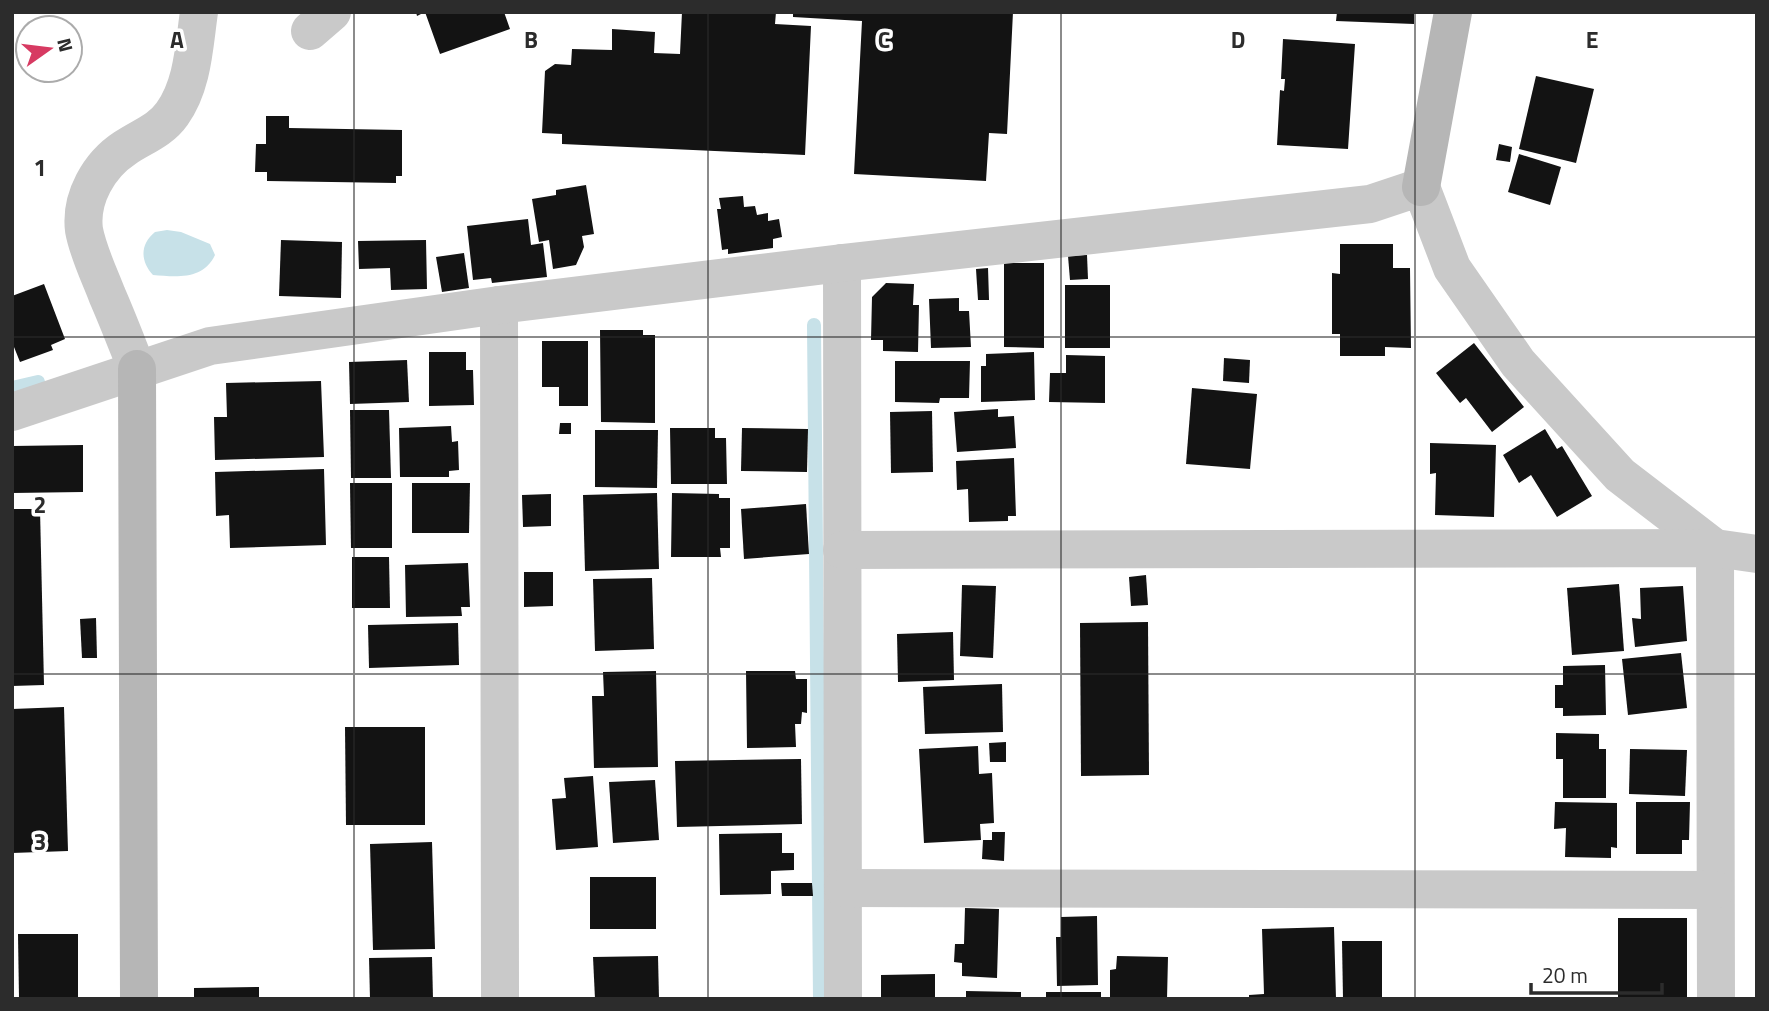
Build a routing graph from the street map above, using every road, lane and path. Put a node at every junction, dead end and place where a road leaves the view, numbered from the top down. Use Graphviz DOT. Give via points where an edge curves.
graph roads {
  1 [pos="199,12"];
  2 [pos="1453,12"];
  3 [pos="1421,187"];
  4 [pos="842,263"];
  5 [pos="499,306"];
  6 [pos="137,369"];
  7 [pos="12,412"];
  8 [pos="1715,548"];
  9 [pos="842,550"];
  10 [pos="1757,554"];
  11 [pos="843,888"];
  12 [pos="1716,890"];
  13 [pos="139,999"];
  14 [pos="500,999"];
  15 [pos="843,999"];
  16 [pos="1716,999"];
  1 -- 6 [label="street" via="190,76 172,114 152,134 110,160 87,196 84,228 92,259"];
  2 -- 3 [label="street"];
  3 -- 4 [label="street" via="1370,204"];
  3 -- 8 [label="street" via="1452,268 1518,363 1620,475"];
  4 -- 5 [label="street"];
  4 -- 9 [label="street"];
  5 -- 6 [label="street" via="210,346"];
  5 -- 14 [label="street"];
  6 -- 7 [label="street"];
  6 -- 13 [label="street"];
  8 -- 9 [label="street"];
  8 -- 10 [label="street"];
  8 -- 12 [label="street"];
  9 -- 11 [label="street"];
  11 -- 12 [label="street"];
  11 -- 15 [label="street"];
  12 -- 16 [label="street"];
}
